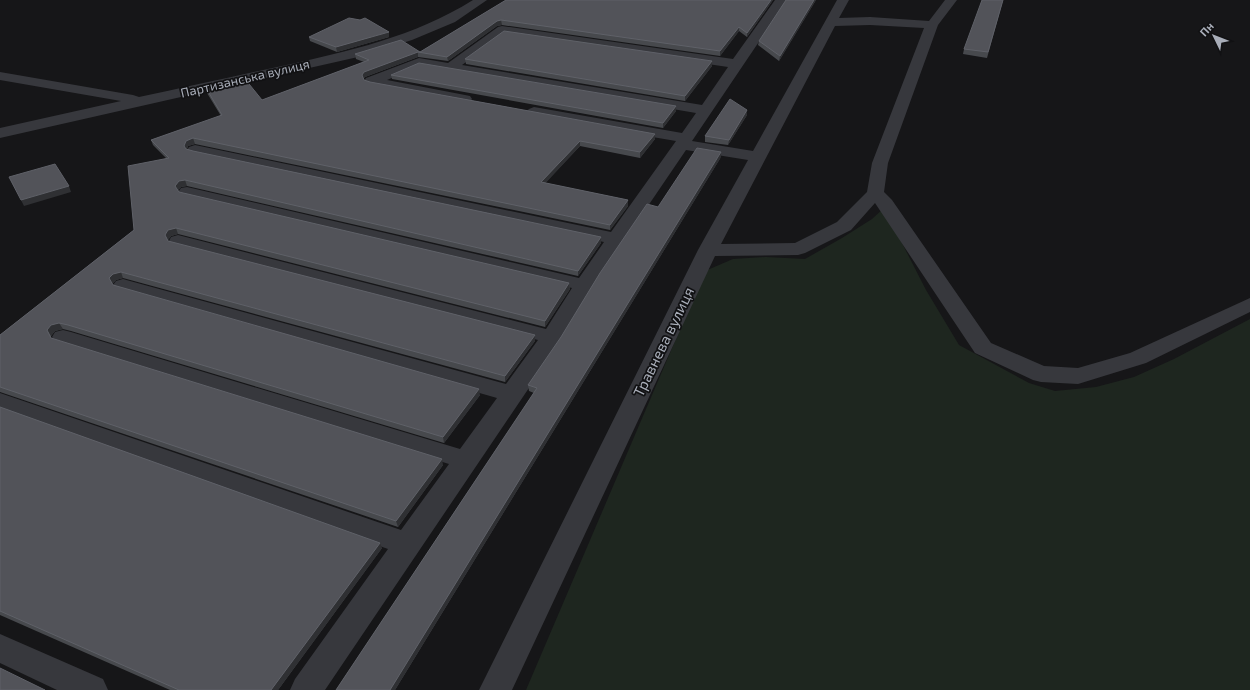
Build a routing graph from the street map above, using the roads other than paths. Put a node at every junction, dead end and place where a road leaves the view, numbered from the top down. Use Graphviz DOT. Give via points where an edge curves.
graph roads {
  1 [pos="482,0"];
  2 [pos="781,0"];
  3 [pos="843,0"];
  4 [pos="951,0"];
  5 [pos="831,22"];
  6 [pos="932,25"];
  7 [pos="738,64"];
  8 [pos="451,67"];
  9 [pos="0,76"];
  10 [pos="143,101"];
  11 [pos="476,101"];
  12 [pos="522,110"];
  13 [pos="706,110"];
  14 [pos="0,133"];
  15 [pos="684,141"];
  16 [pos="195,150"];
  17 [pos="758,157"];
  18 [pos="187,192"];
  19 [pos="875,193"];
  20 [pos="616,238"];
  21 [pos="178,241"];
  22 [pos="708,250"];
  23 [pos="123,285"];
  24 [pos="584,285"];
  25 [pos="1250,304"];
  26 [pos="63,337"];
  27 [pos="552,337"];
  28 [pos="512,394"];
  29 [pos="0,402"];
  30 [pos="466,460"];
  31 [pos="407,544"];
  32 [pos="0,648"];
  33 [pos="92,690"];
  34 [pos="306,690"];
  35 [pos="495,690"];
  1 -- 10 [label="street, Партизанська вулиця" via="450,19 407,38 353,54"];
  2 -- 7 [label="street"];
  3 -- 5 [label="street, Травнева вулиця"];
  4 -- 6 [label="street"];
  5 -- 6 [label="street"];
  5 -- 17 [label="street, Травнева вулиця"];
  6 -- 19 [label="street" via="880,163"];
  7 -- 8 [label="street" via="502,30"];
  7 -- 13 [label="street"];
  8 -- 11 [label="street" via="419,62 371,82"];
  8 -- 13 [label="street"];
  9 -- 10 [label="street"];
  10 -- 14 [label="street, Партизанська вулиця"];
  12 -- 15 [label="street"];
  13 -- 15 [label="street"];
  15 -- 17 [label="street"];
  15 -- 20 [label="street"];
  16 -- 20 [label="street"];
  17 -- 22 [label="street, Травнева вулиця"];
  18 -- 24 [label="street"];
  19 -- 22 [label="street" via="844,226 798,249"];
  19 -- 25 [label="street" via="886,204 983,348 1042,374 1078,376 1138,358"];
  20 -- 24 [label="street"];
  21 -- 27 [label="street"];
  22 -- 35 [label="street, Травнева вулиця"];
  23 -- 28 [label="street"];
  24 -- 27 [label="street"];
  26 -- 30 [label="street"];
  27 -- 28 [label="street"];
  28 -- 30 [label="street"];
  29 -- 31 [label="street"];
  30 -- 31 [label="street"];
  31 -- 34 [label="street"];
  32 -- 33 [label="street"];
}
